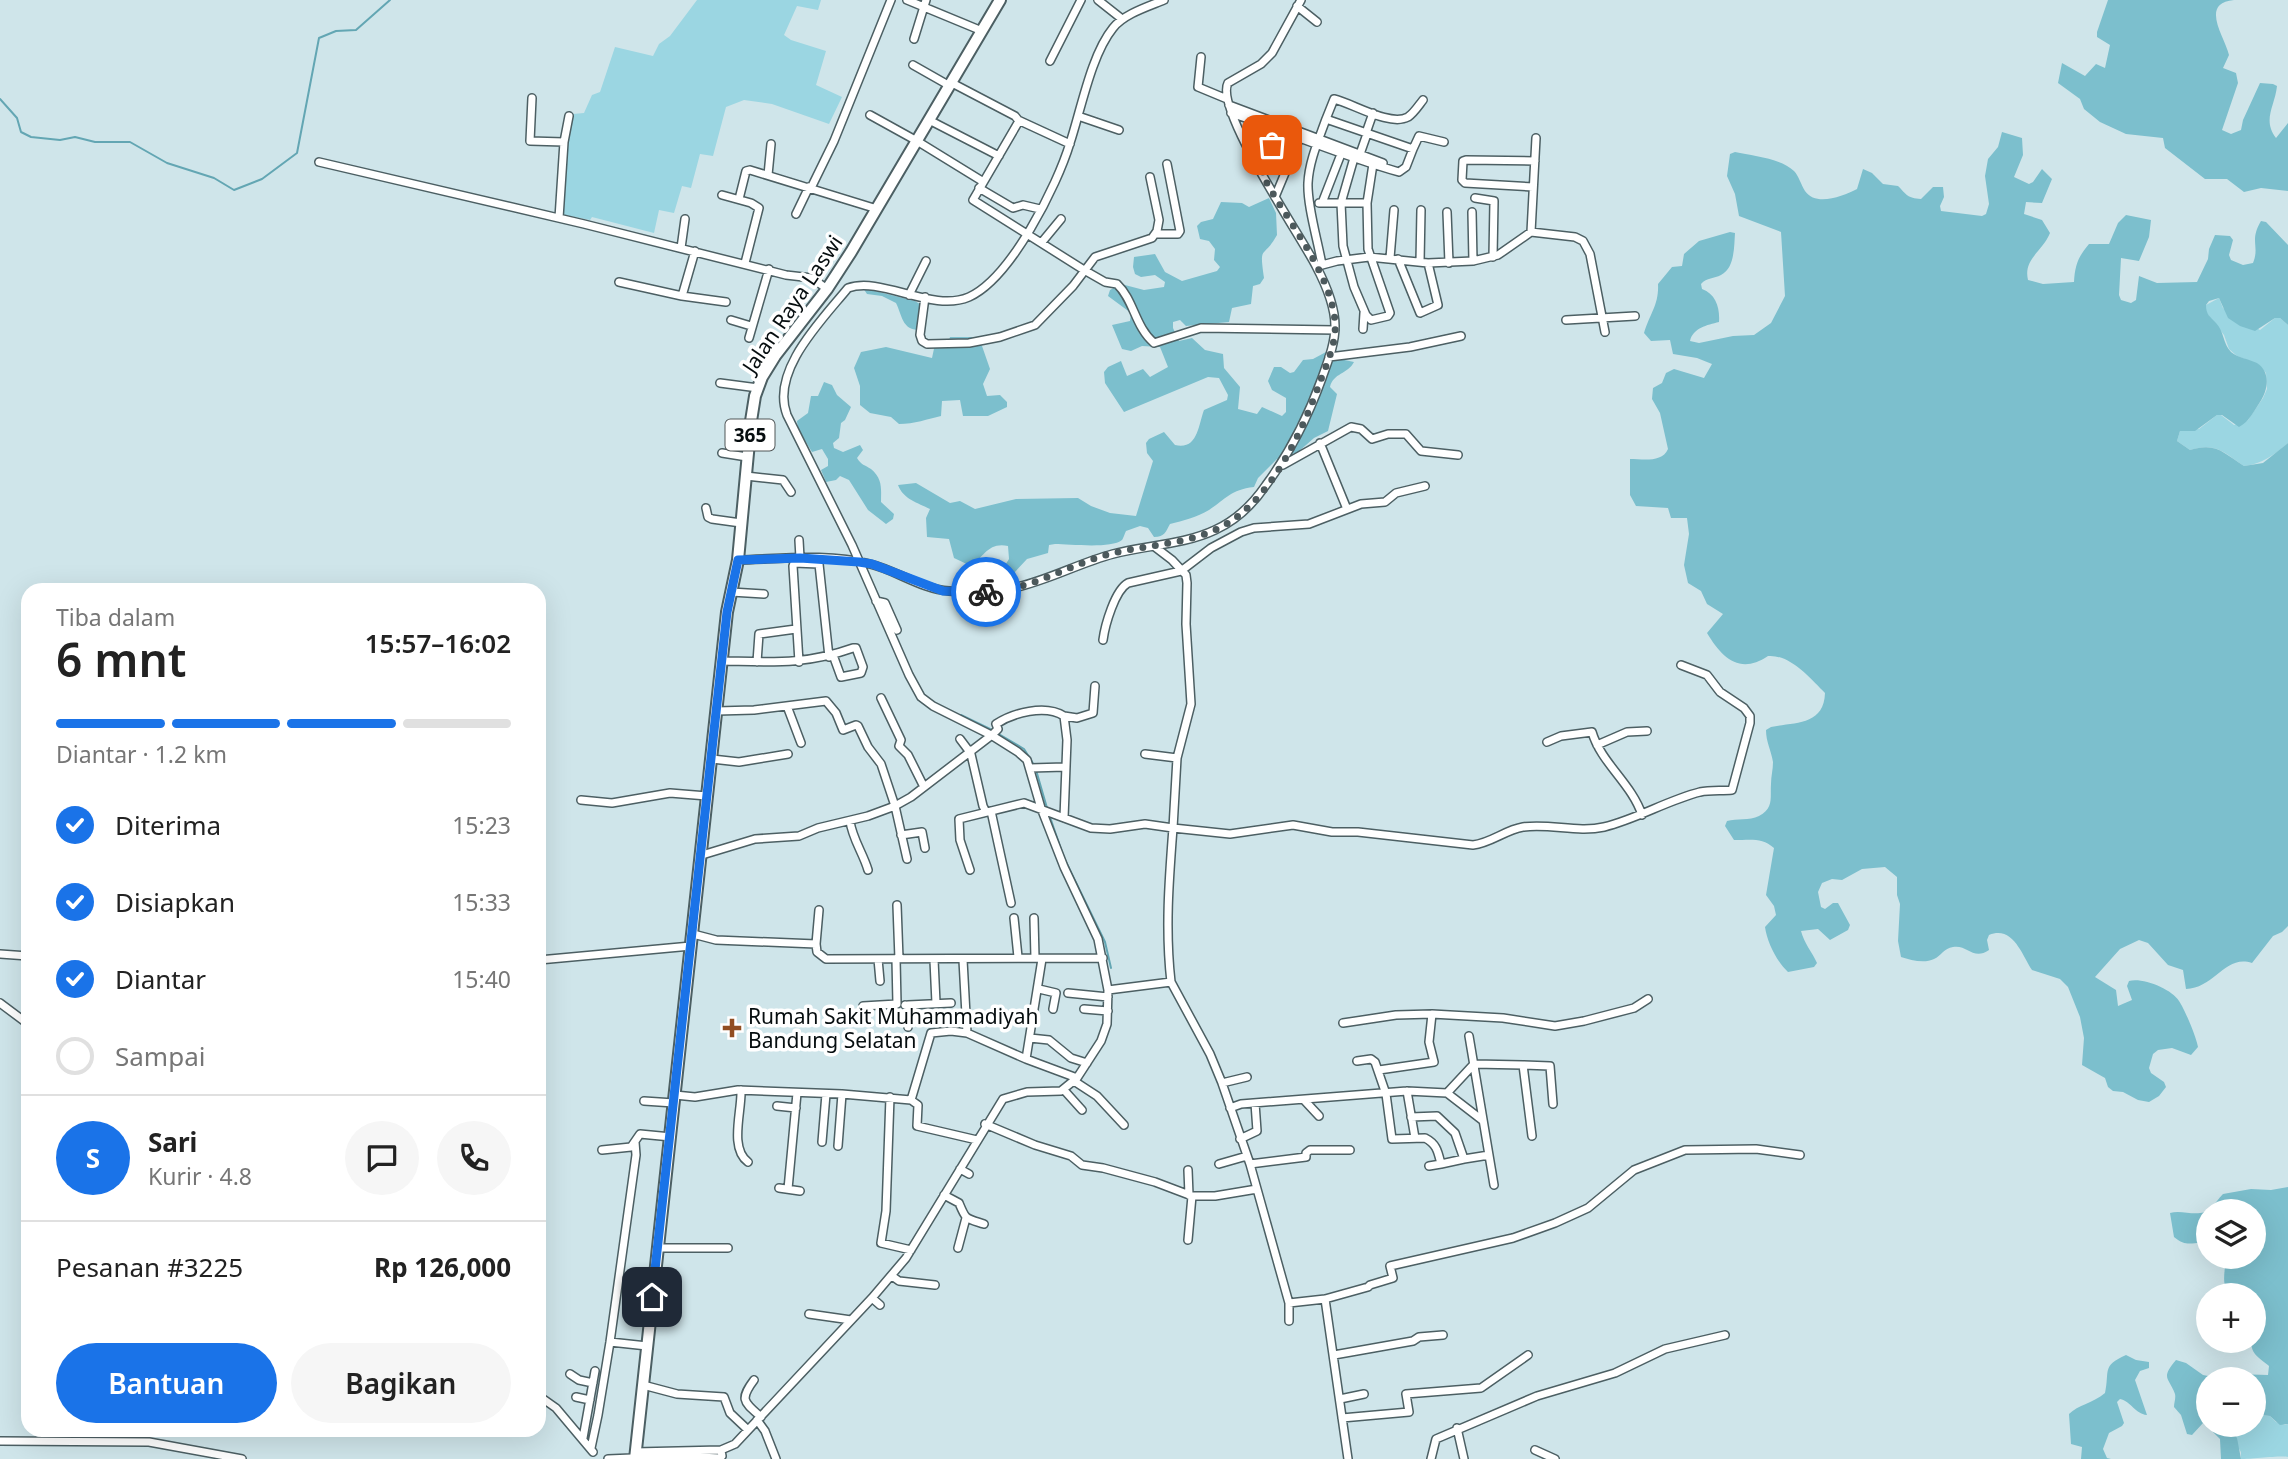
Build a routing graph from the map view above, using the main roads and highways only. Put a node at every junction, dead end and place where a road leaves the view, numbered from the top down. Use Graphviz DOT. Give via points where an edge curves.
graph roads {
  1 [pos="1000,0"];
  2 [pos="635,1456"];
  1 -- 2 [label="main road, Jalan Raya Laswi / 365" via="877,209 827,289 775,356 758,388 716,711"];
}
